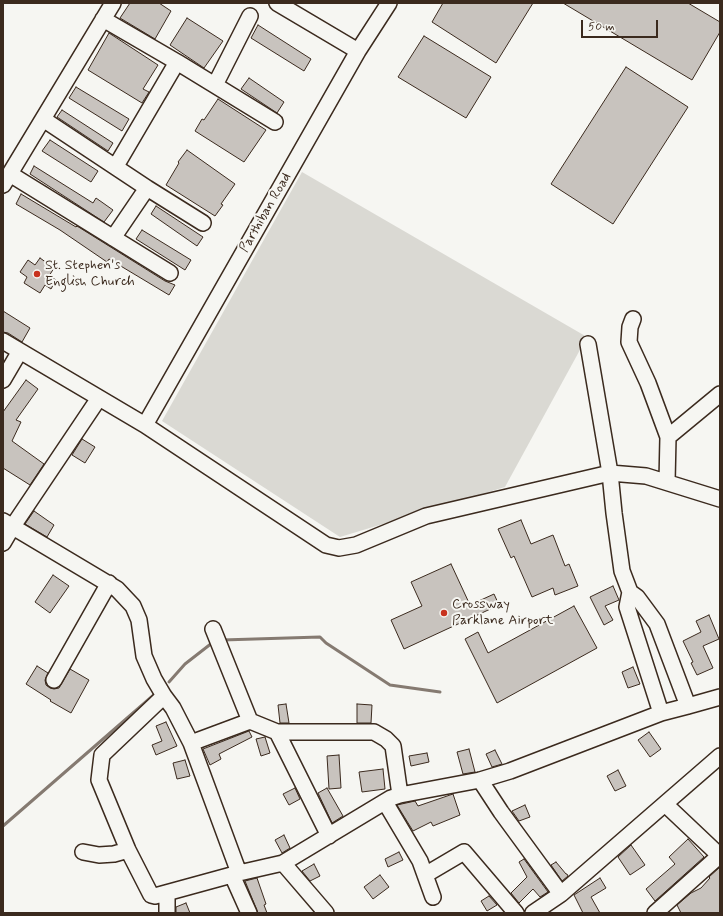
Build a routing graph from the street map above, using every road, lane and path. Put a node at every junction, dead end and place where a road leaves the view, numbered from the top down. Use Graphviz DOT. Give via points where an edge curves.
graph roads {
  1 [pos="113,3"];
  2 [pos="278,3"];
  3 [pos="389,3"];
  4 [pos="250,16"];
  5 [pos="104,19"];
  6 [pos="358,51"];
  7 [pos="177,62"];
  8 [pos="215,85"];
  9 [pos="43,119"];
  10 [pos="275,122"];
  11 [pos="116,166"];
  12 [pos="6,179"];
  13 [pos="147,188"];
  14 [pos="203,223"];
  15 [pos="113,238"];
  16 [pos="170,273"];
  17 [pos="632,319"];
  18 [pos="3,341"];
  19 [pos="588,344"];
  20 [pos="20,351"];
  21 [pos="3,380"];
  22 [pos="720,394"];
  23 [pos="99,398"];
  24 [pos="145,425"];
  25 [pos="668,437"];
  26 [pos="610,473"];
  27 [pos="667,482"];
  28 [pos="719,502"];
  29 [pos="8,523"];
  30 [pos="3,543"];
  31 [pos="108,583"];
  32 [pos="630,592"];
  33 [pos="213,629"];
  34 [pos="54,680"];
  35 [pos="164,696"];
  36 [pos="720,697"];
  37 [pos="688,706"];
  38 [pos="661,713"];
  39 [pos="250,721"];
  40 [pos="277,732"];
  41 [pos="191,743"];
  42 [pos="720,756"];
  43 [pos="480,780"];
  44 [pos="400,795"];
  45 [pos="385,802"];
  46 [pos="665,804"];
  47 [pos="329,836"];
  48 [pos="128,850"];
  49 [pos="83,852"];
  50 [pos="720,856"];
  51 [pos="283,863"];
  52 [pos="236,874"];
  53 [pos="425,874"];
  54 [pos="167,893"];
  55 [pos="561,894"];
  56 [pos="433,897"];
  57 [pos="167,913"];
  58 [pos="249,913"];
  59 [pos="326,913"];
  60 [pos="516,913"];
  61 [pos="533,913"];
  62 [pos="655,913"];
  1 -- 5 [label="street"];
  2 -- 6 [label="street"];
  3 -- 6 [label="street, Parthiban Road"];
  4 -- 8 [label="street"];
  5 -- 7 [label="street"];
  5 -- 9 [label="street"];
  6 -- 24 [label="street, Parthiban Road"];
  7 -- 8 [label="street"];
  7 -- 11 [label="street"];
  8 -- 10 [label="street"];
  9 -- 11 [label="street"];
  9 -- 12 [label="street"];
  11 -- 13 [label="street"];
  12 -- 15 [label="street"];
  13 -- 14 [label="street"];
  13 -- 15 [label="street"];
  15 -- 16 [label="street"];
  17 -- 25 [label="street" via="629,342 648,383"];
  18 -- 20 [label="street"];
  19 -- 26 [label="street"];
  20 -- 21 [label="street"];
  20 -- 23 [label="street"];
  22 -- 25 [label="street"];
  23 -- 24 [label="street"];
  23 -- 29 [label="street"];
  24 -- 26 [label="street" via="316,539 339,548 356,545 426,516"];
  25 -- 27 [label="street"];
  26 -- 27 [label="street" via="646,476"];
  26 -- 32 [label="street" via="622,572"];
  27 -- 28 [label="street"];
  29 -- 30 [label="street"];
  29 -- 31 [label="street"];
  31 -- 34 [label="street"];
  31 -- 35 [label="street" via="134,606 139,620 144,656"];
  32 -- 37 [label="street" via="637,597 657,624"];
  32 -- 38 [label="street" via="627,608"];
  33 -- 39 [label="street"];
  35 -- 41 [label="street"];
  35 -- 48 [label="street" via="102,755 99,780"];
  36 -- 37 [label="street"];
  37 -- 38 [label="street"];
  38 -- 43 [label="street"];
  39 -- 40 [label="street"];
  39 -- 41 [label="street"];
  40 -- 44 [label="street" via="374,732 392,746"];
  40 -- 47 [label="street"];
  41 -- 52 [label="street"];
  42 -- 46 [label="street"];
  43 -- 44 [label="street"];
  43 -- 55 [label="street"];
  44 -- 45 [label="street"];
  45 -- 47 [label="street"];
  45 -- 53 [label="street"];
  46 -- 50 [label="street"];
  46 -- 55 [label="street"];
  47 -- 51 [label="street"];
  48 -- 49 [label="street" via="99,855"];
  48 -- 54 [label="street" via="151,895"];
  50 -- 62 [label="street"];
  51 -- 52 [label="street"];
  51 -- 59 [label="street"];
  52 -- 54 [label="street"];
  52 -- 58 [label="street"];
  53 -- 56 [label="street"];
  53 -- 60 [label="street" via="464,852"];
  54 -- 57 [label="street"];
  55 -- 61 [label="street"];
}
